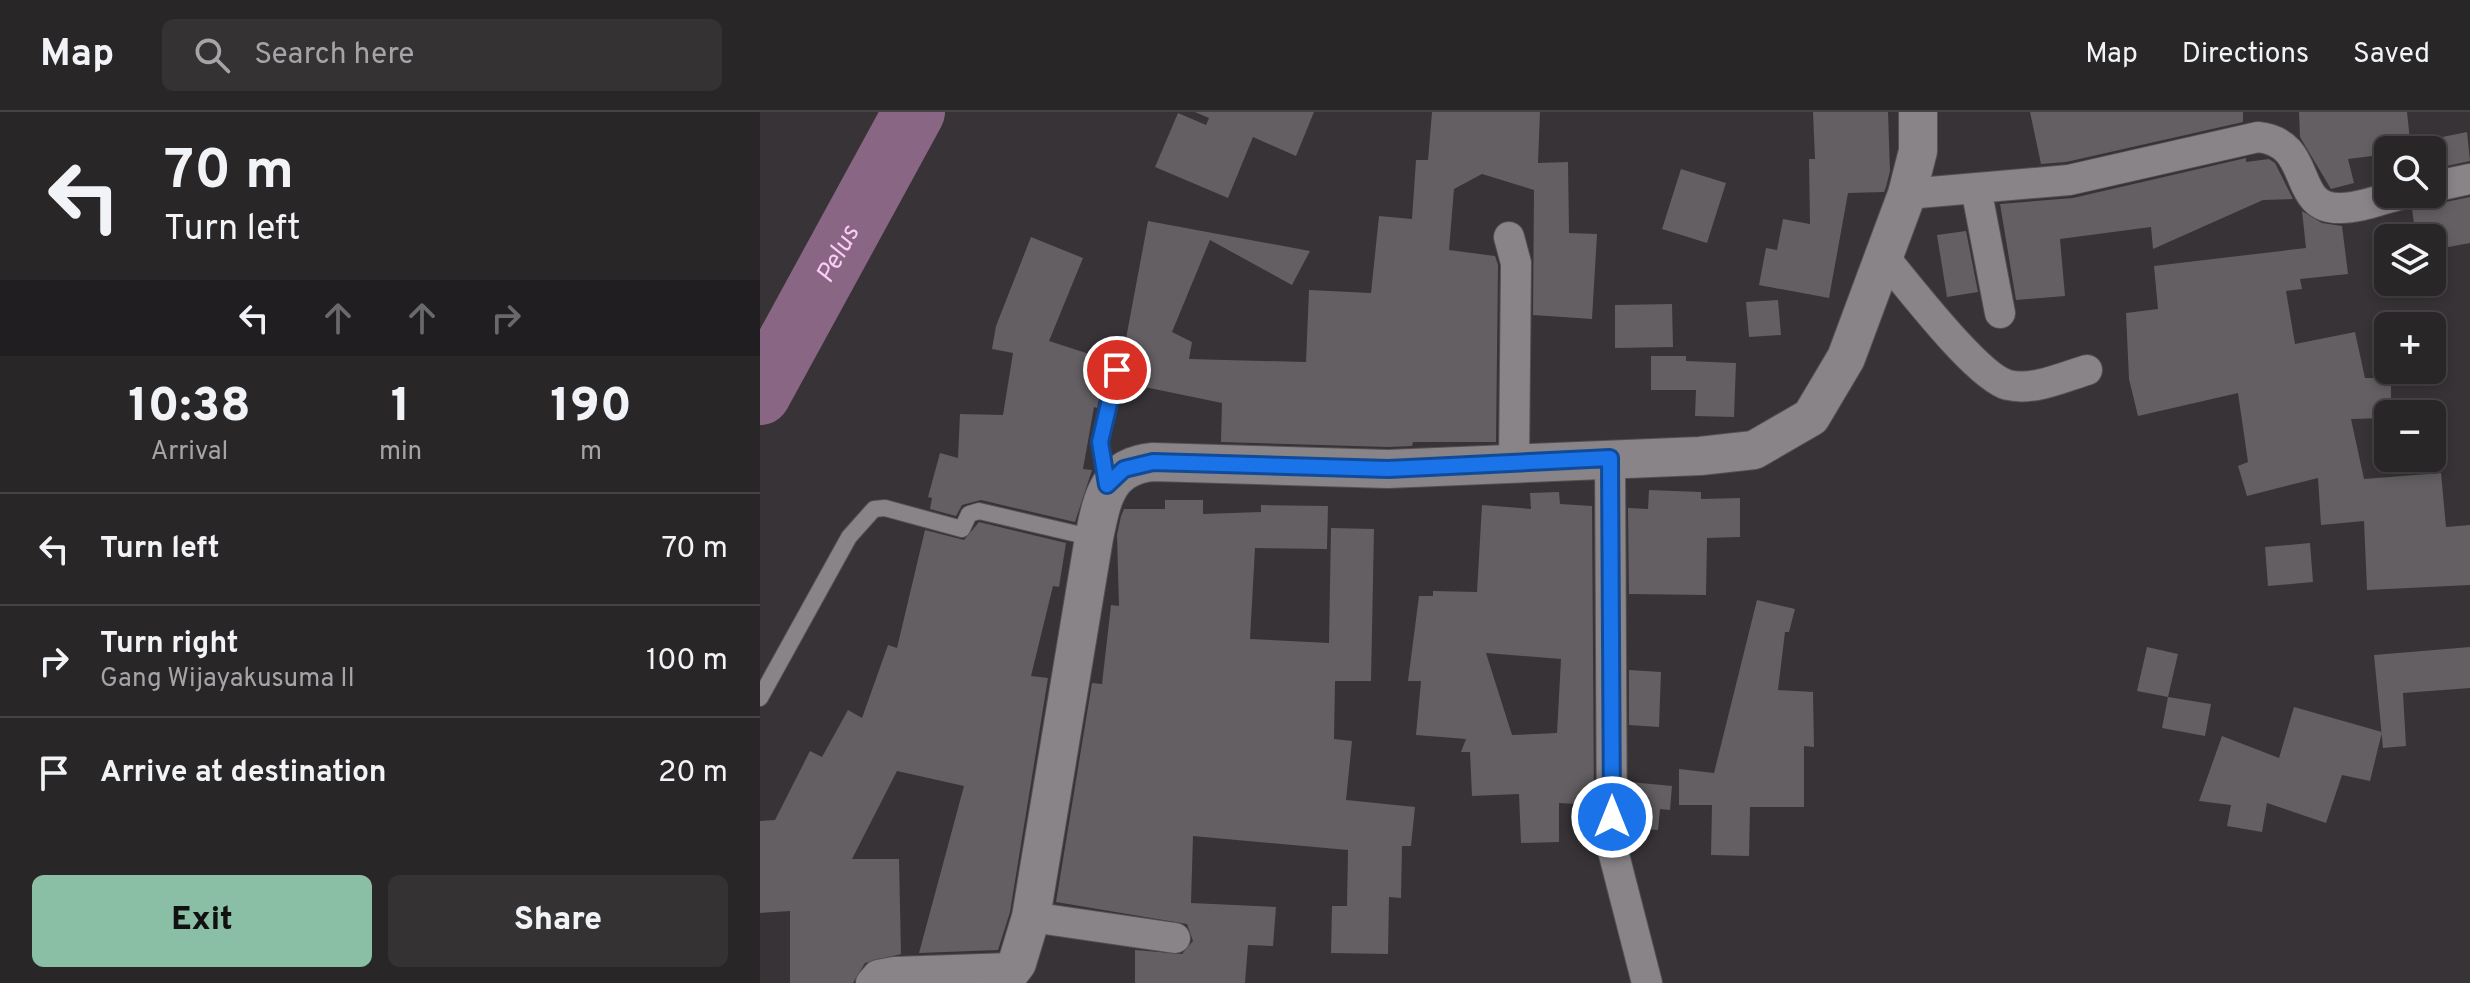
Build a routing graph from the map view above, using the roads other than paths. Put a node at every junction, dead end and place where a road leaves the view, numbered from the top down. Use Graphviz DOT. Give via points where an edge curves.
graph roads {
  1 [pos="1918,112"];
  2 [pos="2470,179"];
  3 [pos="2446,184"];
  4 [pos="1976,188"];
  5 [pos="1907,194"];
  6 [pos="2374,200"];
  7 [pos="1509,237"];
  8 [pos="1883,256"];
  9 [pos="2000,313"];
  10 [pos="1117,370"];
  11 [pos="2087,370"];
  12 [pos="1610,458"];
  13 [pos="1514,463"];
  14 [pos="1107,485"];
  15 [pos="1094,538"];
  16 [pos="760,698"];
  17 [pos="1031,917"];
  18 [pos="1175,938"];
  19 [pos="1007,976"];
  20 [pos="871,983"];
  21 [pos="1647,983"];
  1 -- 5 [label="street" via="1918,151"];
  2 -- 3 [label="street"];
  4 -- 5 [label="street"];
  4 -- 6 [label="street" via="2069,180 2258,137 2275,139 2292,152 2303,185 2321,203 2340,208"];
  4 -- 9 [label="street"];
  5 -- 8 [label="street"];
  7 -- 13 [label="street" via="1516,263"];
  8 -- 11 [label="street" via="1956,344 2006,384 2031,387"];
  8 -- 12 [label="street" via="1846,358 1811,417 1754,450"];
  10 -- 14 [label="lane" via="1100,442"];
  12 -- 13 [label="street"];
  12 -- 21 [label="street" via="1612,847"];
  13 -- 14 [label="street" via="1388,469 1153,462 1124,469"];
  14 -- 15 [label="street"];
  15 -- 16 [label="lane" via="979,511 969,514 962,529 874,509 849,537"];
  15 -- 17 [label="street"];
  17 -- 18 [label="street"];
  17 -- 19 [label="street" via="1017,963"];
  19 -- 20 [label="street" via="894,972 878,975"];
}
